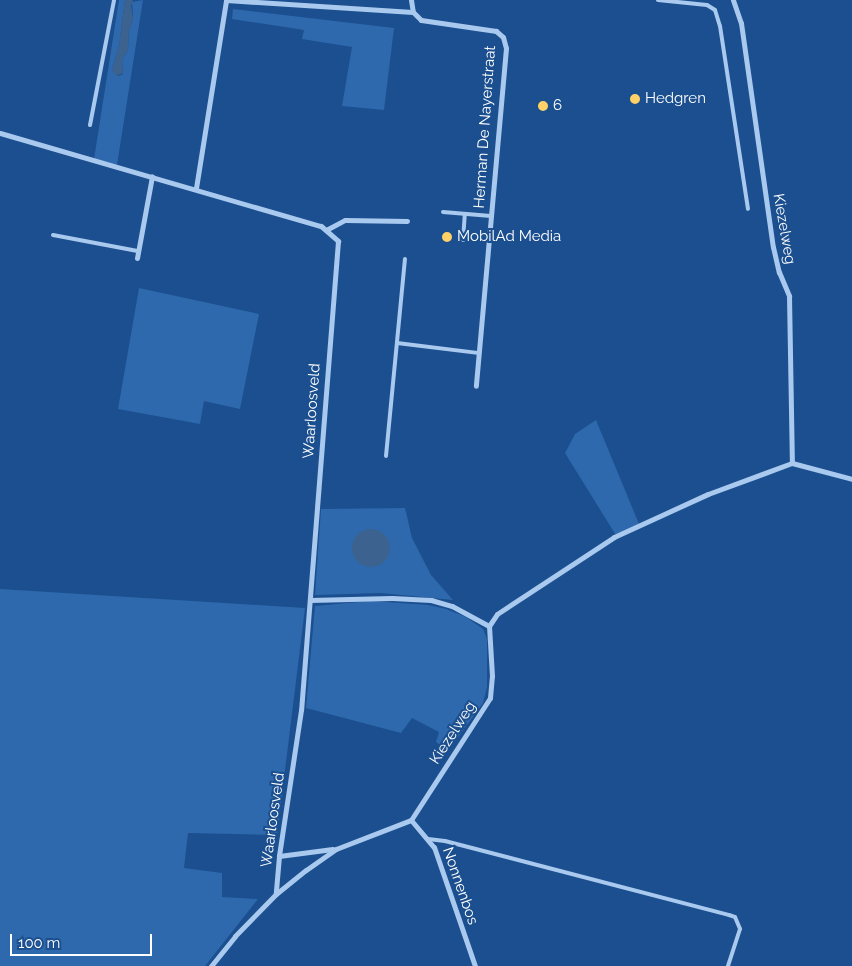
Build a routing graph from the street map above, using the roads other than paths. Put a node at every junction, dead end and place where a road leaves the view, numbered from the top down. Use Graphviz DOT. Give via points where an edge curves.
graph roads {
  1 [pos="114,0"];
  2 [pos="226,0"];
  3 [pos="411,0"];
  4 [pos="658,0"];
  5 [pos="733,0"];
  6 [pos="414,12"];
  7 [pos="90,125"];
  8 [pos="0,133"];
  9 [pos="152,176"];
  10 [pos="196,188"];
  11 [pos="748,209"];
  12 [pos="443,212"];
  13 [pos="465,214"];
  14 [pos="491,216"];
  15 [pos="407,221"];
  16 [pos="326,230"];
  17 [pos="53,235"];
  18 [pos="463,240"];
  19 [pos="138,251"];
  20 [pos="137,258"];
  21 [pos="405,260"];
  22 [pos="397,343"];
  23 [pos="479,353"];
  24 [pos="476,386"];
  25 [pos="386,456"];
  26 [pos="792,463"];
  27 [pos="852,479"];
  28 [pos="310,600"];
  29 [pos="489,626"];
  30 [pos="411,820"];
  31 [pos="428,839"];
  32 [pos="336,849"];
  33 [pos="279,856"];
  34 [pos="276,894"];
  35 [pos="211,966"];
  36 [pos="475,966"];
  37 [pos="728,966"];
  1 -- 7 [label="lane"];
  2 -- 6 [label="street"];
  2 -- 10 [label="street"];
  3 -- 6 [label="street"];
  4 -- 11 [label="lane" via="708,5 715,10"];
  5 -- 26 [label="street, Kiezelweg" via="741,23 773,248 789,296"];
  6 -- 14 [label="street, Herman De Nayerstraat" via="421,20 431,23 496,31 503,37 506,48"];
  8 -- 9 [label="street"];
  9 -- 10 [label="street"];
  9 -- 19 [label="street"];
  10 -- 16 [label="street"];
  12 -- 13 [label="lane"];
  13 -- 14 [label="lane"];
  13 -- 18 [label="lane"];
  14 -- 23 [label="street, Herman De Nayerstraat"];
  15 -- 16 [label="street" via="345,220"];
  16 -- 28 [label="street, Waarloosveld" via="338,241"];
  17 -- 19 [label="lane"];
  19 -- 20 [label="street"];
  21 -- 22 [label="lane"];
  22 -- 23 [label="lane"];
  22 -- 25 [label="lane"];
  23 -- 24 [label="street, Herman De Nayerstraat"];
  26 -- 27 [label="street"];
  26 -- 29 [label="street" via="708,494 614,537 497,614"];
  28 -- 29 [label="street" via="431,600 452,606"];
  28 -- 33 [label="street, Waarloosveld" via="301,710"];
  29 -- 30 [label="street, Kiezelweg" via="490,698"];
  30 -- 31 [label="street, Nonnenbos"];
  30 -- 32 [label="street"];
  31 -- 36 [label="street, Nonnenbos" via="434,847"];
  31 -- 37 [label="lane" via="729,915 735,918 740,929"];
  32 -- 33 [label="street"];
  32 -- 34 [label="street"];
  33 -- 34 [label="street, Waarloosveld"];
  34 -- 35 [label="street" via="234,936"];
}
